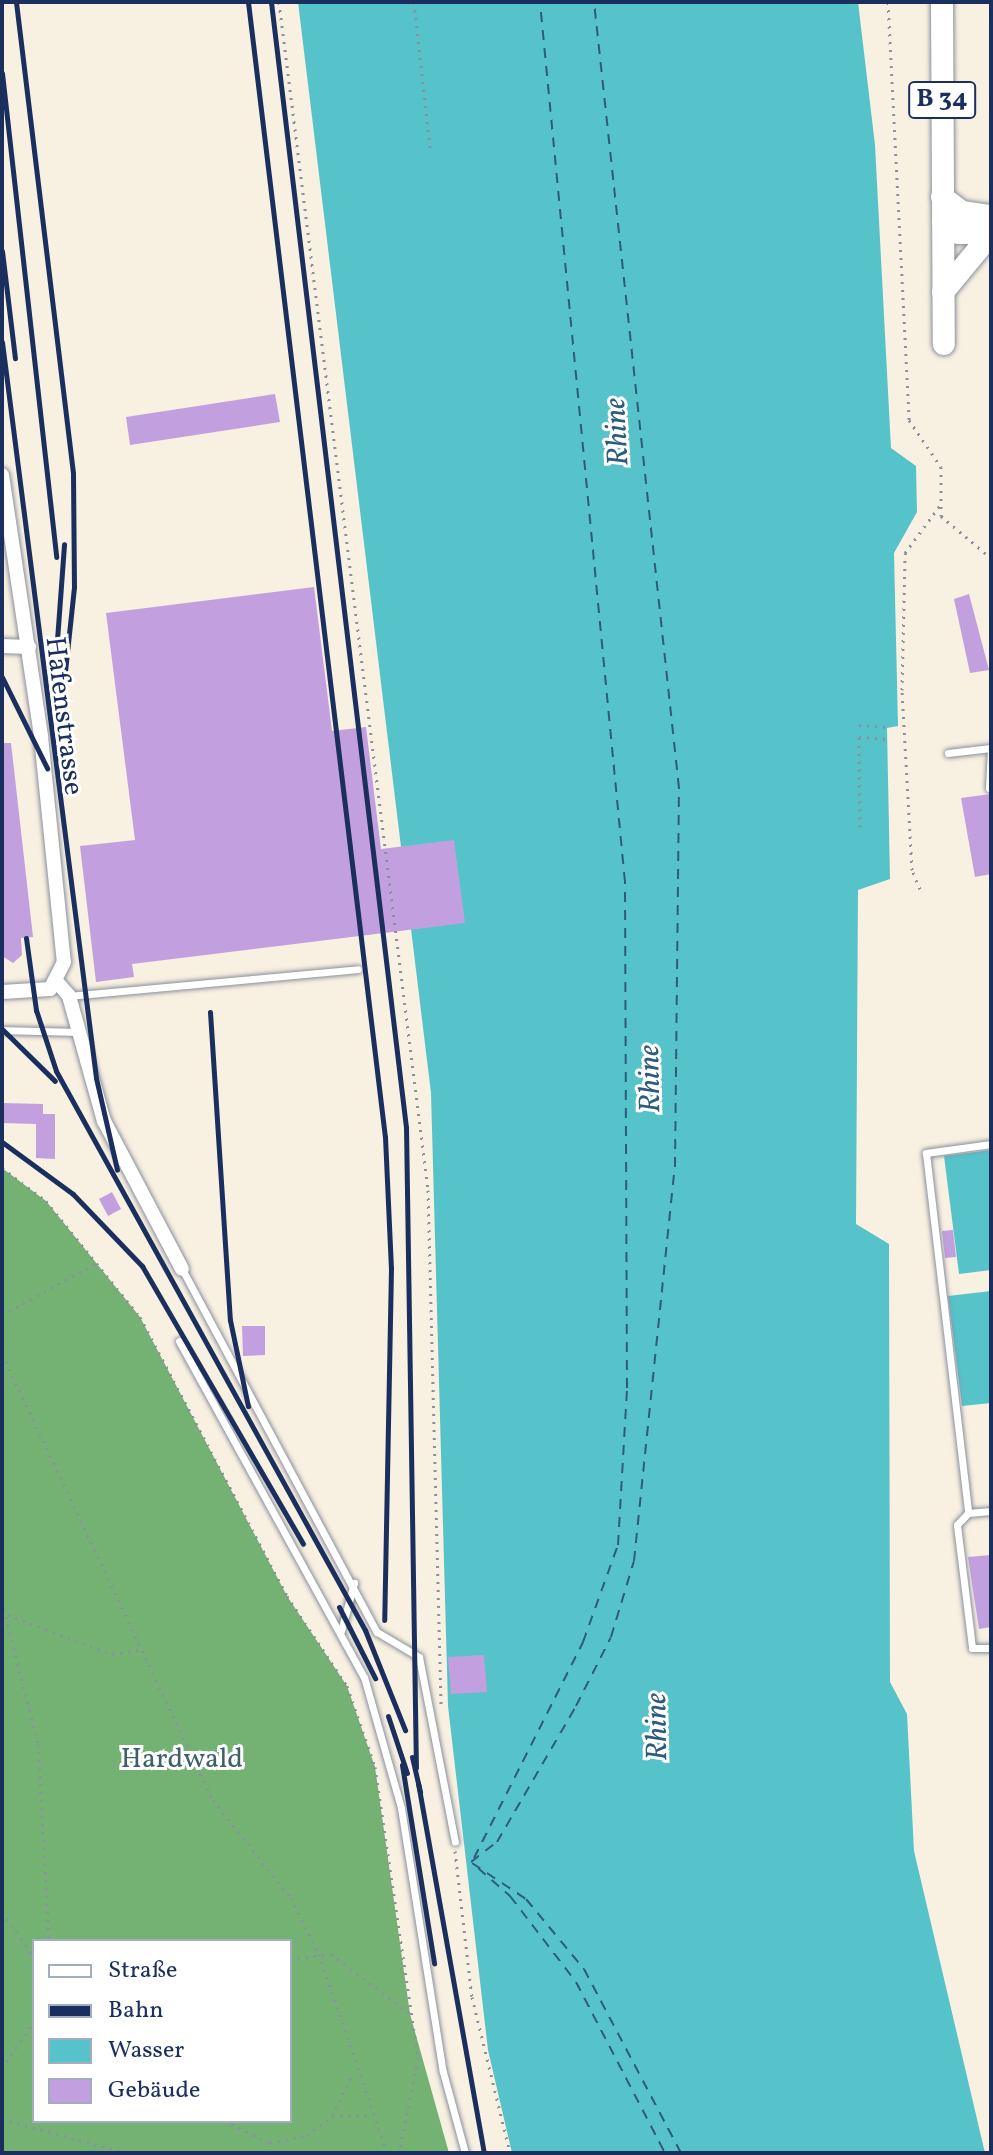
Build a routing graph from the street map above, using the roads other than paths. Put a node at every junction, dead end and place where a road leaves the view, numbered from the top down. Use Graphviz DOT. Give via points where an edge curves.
graph roads {
  1 [pos="942,2"];
  2 [pos="942,197"];
  3 [pos="991,216"];
  4 [pos="943,222"];
  5 [pos="991,234"];
  6 [pos="943,292"];
  7 [pos="944,344"];
  8 [pos="2,475"];
  9 [pos="2,646"];
  10 [pos="29,647"];
  11 [pos="991,749"];
  12 [pos="948,753"];
  13 [pos="989,788"];
  14 [pos="358,969"];
  15 [pos="57,982"];
  16 [pos="2,992"];
  17 [pos="69,996"];
  18 [pos="2,1030"];
  19 [pos="76,1032"];
  20 [pos="991,1144"];
  21 [pos="182,1269"];
  22 [pos="179,1341"];
  23 [pos="991,1511"];
  24 [pos="968,1513"];
  25 [pos="354,1583"];
  26 [pos="341,1633"];
  27 [pos="991,1648"];
  28 [pos="455,1842"];
  29 [pos="465,2153"];
  1 -- 2 [label="main road, B 34"];
  2 -- 3 [label="main road" via="962,212"];
  2 -- 4 [label="main road, B 34"];
  4 -- 5 [label="main road" via="959,233"];
  4 -- 6 [label="main road, B 34"];
  5 -- 6 [label="main road"];
  6 -- 7 [label="main road, B 34"];
  8 -- 10 [label="street, Hafenstrasse"];
  9 -- 10 [label="street"];
  10 -- 15 [label="street, Hafenstrasse" via="64,962"];
  11 -- 12 [label="lane"];
  11 -- 13 [label="lane"];
  14 -- 17 [label="lane"];
  15 -- 16 [label="street" via="45,991"];
  15 -- 17 [label="street"];
  17 -- 19 [label="street"];
  18 -- 19 [label="lane"];
  19 -- 21 [label="street" via="104,1121"];
  20 -- 24 [label="lane" via="926,1153"];
  21 -- 25 [label="lane"];
  22 -- 26 [label="lane"];
  23 -- 24 [label="lane"];
  24 -- 27 [label="lane" via="957,1525 972,1648"];
  25 -- 26 [label="lane"];
  25 -- 28 [label="lane" via="377,1632 419,1657"];
  26 -- 29 [label="lane" via="385,1739 443,2072"];
}
